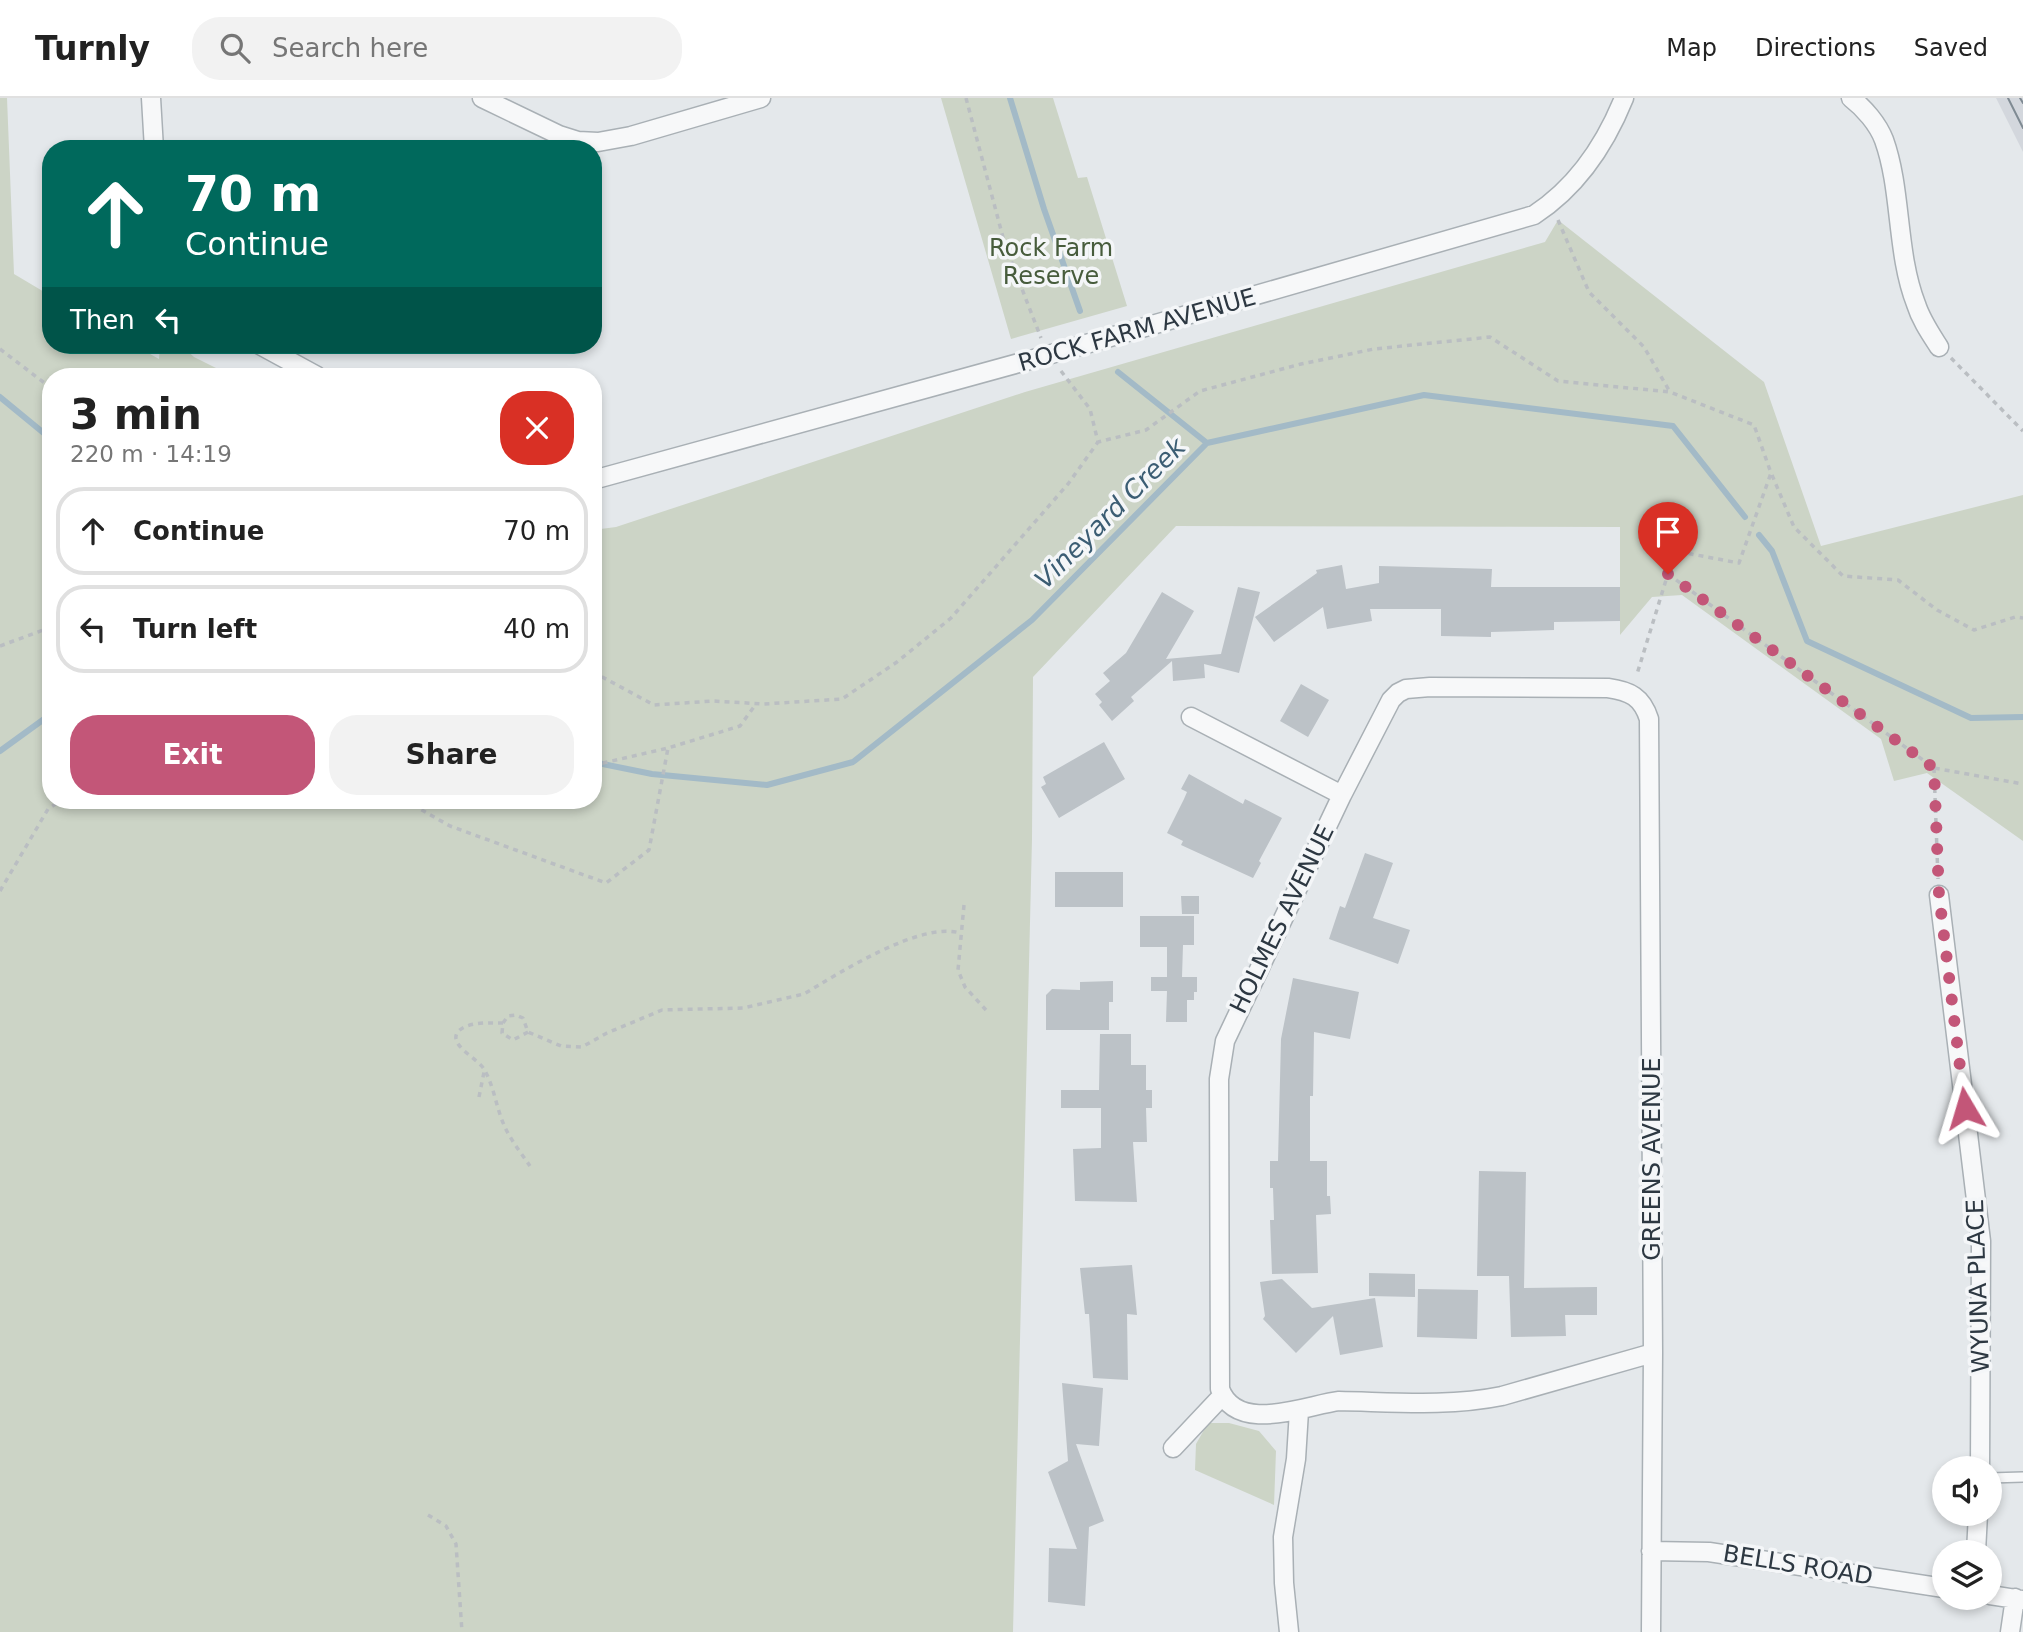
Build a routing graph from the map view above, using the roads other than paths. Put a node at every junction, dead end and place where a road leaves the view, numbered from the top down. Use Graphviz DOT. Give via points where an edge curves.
graph roads {
  1 [pos="152,98"];
  2 [pos="482,98"];
  3 [pos="761,98"];
  4 [pos="1624,98"];
  5 [pos="1851,98"];
  6 [pos="153,140"];
  7 [pos="575,140"];
  8 [pos="602,141"];
  9 [pos="1940,346"];
  10 [pos="277,354"];
  11 [pos="302,368"];
  12 [pos="602,478"];
  13 [pos="1632,693"];
  14 [pos="1191,717"];
  15 [pos="1342,795"];
  16 [pos="1939,895"];
  17 [pos="1653,1353"];
  18 [pos="1222,1396"];
  19 [pos="1299,1411"];
  20 [pos="1173,1448"];
  21 [pos="1980,1456"];
  22 [pos="2023,1477"];
  23 [pos="2002,1478"];
  24 [pos="1651,1551"];
  25 [pos="1932,1586"];
  26 [pos="2019,1599"];
  27 [pos="1289,1632"];
  28 [pos="1651,1632"];
  29 [pos="2010,1632"];
  1 -- 6 [label="street"];
  2 -- 7 [label="street"];
  3 -- 8 [label="street"];
  4 -- 12 [label="street, ROCK FARM AVENUE" via="1578,179 1534,215"];
  5 -- 9 [label="street" via="1883,138 1915,303"];
  10 -- 11 [label="street"];
  13 -- 15 [label="street, HOLMES AVENUE" via="1608,688 1406,689 1391,700"];
  13 -- 17 [label="street, GREENS AVENUE" via="1645,707 1650,731"];
  14 -- 15 [label="street"];
  15 -- 18 [label="street, HOLMES AVENUE" via="1232,1021 1221,1059"];
  16 -- 21 [label="street, WYUNA PLACE" via="1981,1241"];
  17 -- 19 [label="street" via="1478,1401 1339,1401"];
  17 -- 24 [label="street, GREENS AVENUE"];
  18 -- 19 [label="street" via="1245,1411 1272,1415"];
  18 -- 20 [label="street"];
  19 -- 27 [label="street" via="1283,1537"];
  22 -- 23 [label="lane"];
  24 -- 25 [label="street, BELLS ROAD" via="1709,1552"];
  24 -- 28 [label="street, GREENS AVENUE"];
  26 -- 29 [label="street"];
}
